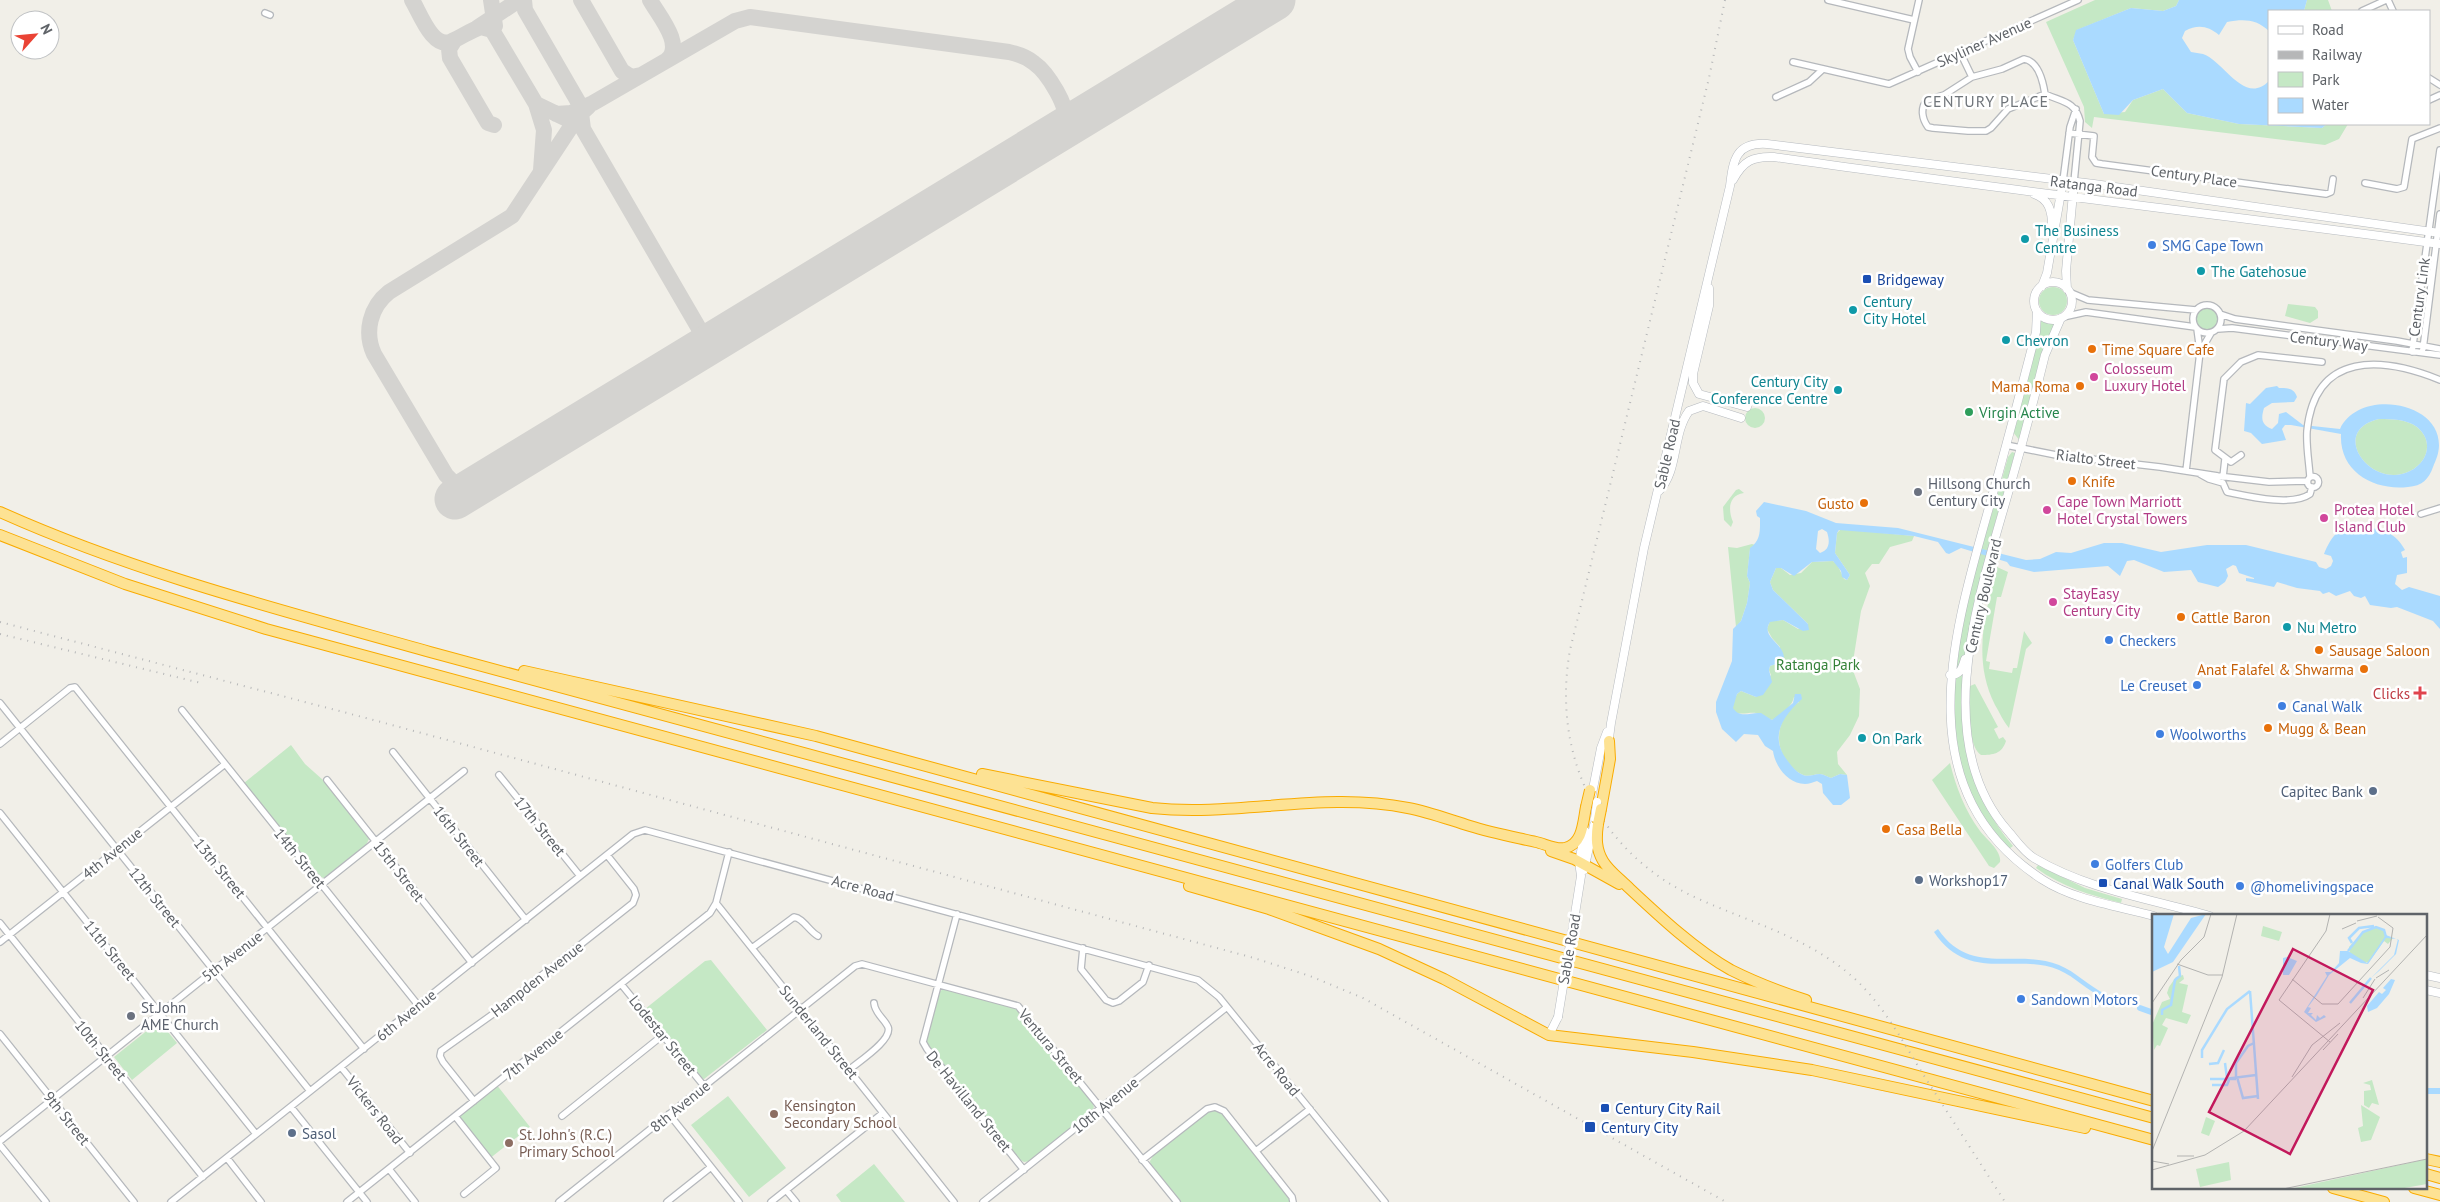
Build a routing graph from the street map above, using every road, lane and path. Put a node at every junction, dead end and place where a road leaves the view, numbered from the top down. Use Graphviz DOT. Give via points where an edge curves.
graph roads {
  1 [pos="1828,0"];
  2 [pos="1919,0"];
  3 [pos="2078,0"];
  4 [pos="2387,0"];
  5 [pos="2364,10"];
  6 [pos="1914,20"];
  7 [pos="1960,52"];
  8 [pos="1793,62"];
  9 [pos="1822,70"];
  10 [pos="1918,72"];
  11 [pos="1972,78"];
  12 [pos="2045,94"];
  13 [pos="1776,97"];
  14 [pos="2076,109"];
  15 [pos="2440,128"];
  16 [pos="2069,133"];
  17 [pos="2078,135"];
  18 [pos="1749,146"];
  19 [pos="2440,154"];
  20 [pos="1754,158"];
  21 [pos="2439,164"];
  22 [pos="2333,179"];
  23 [pos="2063,181"];
  24 [pos="2074,182"];
  25 [pos="2365,184"];
  26 [pos="1730,186"];
  27 [pos="2014,188"];
  28 [pos="2061,194"];
  29 [pos="2073,196"];
  30 [pos="2440,214"];
  31 [pos="2429,232"];
  32 [pos="2439,233"];
  33 [pos="2052,241"];
  34 [pos="2427,242"];
  35 [pos="2438,244"];
  36 [pos="1709,276"];
  37 [pos="2042,286"];
  38 [pos="2068,291"];
  39 [pos="2196,310"];
  40 [pos="2037,311"];
  41 [pos="2220,314"];
  42 [pos="2062,317"];
  43 [pos="2196,328"];
  44 [pos="2218,328"];
  45 [pos="2211,333"];
  46 [pos="2413,343"];
  47 [pos="2424,345"];
  48 [pos="2440,349"];
  49 [pos="2200,352"];
  50 [pos="2412,352"];
  51 [pos="2423,353"];
  52 [pos="2440,355"];
  53 [pos="2322,362"];
  54 [pos="2440,380"];
  55 [pos="1748,407"];
  56 [pos="1742,418"];
  57 [pos="2006,444"];
  58 [pos="2021,448"];
  59 [pos="2241,455"];
  60 [pos="2225,459"];
  61 [pos="2186,471"];
  62 [pos="2198,472"];
  63 [pos="2223,476"];
  64 [pos="2308,479"];
  65 [pos="2223,483"];
  66 [pos="2312,487"];
  67 [pos="1657,493"];
  68 [pos="2440,508"];
  69 [pos="0,512"];
  70 [pos="2421,514"];
  71 [pos="0,535"];
  72 [pos="1971,636"];
  73 [pos="430,652"];
  74 [pos="1950,676"];
  75 [pos="0,702"];
  76 [pos="182,710"];
  77 [pos="1610,723"];
  78 [pos="20,728"];
  79 [pos="1609,741"];
  80 [pos="0,744"];
  81 [pos="393,752"];
  82 [pos="909,761"];
  83 [pos="225,764"];
  84 [pos="464,771"];
  85 [pos="499,776"];
  86 [pos="327,780"];
  87 [pos="1592,790"];
  88 [pos="429,798"];
  89 [pos="170,806"];
  90 [pos="1588,809"];
  91 [pos="0,812"];
  92 [pos="1596,822"];
  93 [pos="643,830"];
  94 [pos="1026,835"];
  95 [pos="375,841"];
  96 [pos="1524,841"];
  97 [pos="117,849"];
  98 [pos="729,852"];
  99 [pos="607,855"];
  100 [pos="1582,864"];
  101 [pos="580,876"];
  102 [pos="322,884"];
  103 [pos="63,892"];
  104 [pos="1642,900"];
  105 [pos="716,903"];
  106 [pos="957,914"];
  107 [pos="2203,914"];
  108 [pos="2152,915"];
  109 [pos="526,920"];
  110 [pos="0,923"];
  111 [pos="267,928"];
  112 [pos="9,935"];
  113 [pos="818,936"];
  114 [pos="0,942"];
  115 [pos="752,948"];
  116 [pos="1083,948"];
  117 [pos="472,963"];
  118 [pos="1149,965"];
  119 [pos="214,970"];
  120 [pos="621,984"];
  121 [pos="938,984"];
  122 [pos="874,1003"];
  123 [pos="418,1005"];
  124 [pos="1227,1007"];
  125 [pos="800,1009"];
  126 [pos="160,1013"];
  127 [pos="1856,1019"];
  128 [pos="0,1034"];
  129 [pos="662,1035"];
  130 [pos="1554,1035"];
  131 [pos="364,1049"];
  132 [pos="106,1056"];
  133 [pos="341,1067"];
  134 [pos="849,1070"];
  135 [pos="704,1086"];
  136 [pos="310,1091"];
  137 [pos="52,1099"];
  138 [pos="2152,1100"];
  139 [pos="474,1101"];
  140 [pos="291,1107"];
  141 [pos="1101,1108"];
  142 [pos="1310,1109"];
  143 [pos="883,1113"];
  144 [pos="669,1114"];
  145 [pos="455,1116"];
  146 [pos="562,1116"];
  147 [pos="2152,1117"];
  148 [pos="256,1134"];
  149 [pos="2152,1139"];
  150 [pos="0,1140"];
  151 [pos="2152,1140"];
  152 [pos="0,1145"];
  153 [pos="1256,1151"];
  154 [pos="410,1153"];
  155 [pos="227,1158"];
  156 [pos="1142,1160"];
  157 [pos="711,1167"];
  158 [pos="389,1169"];
  159 [pos="1024,1170"];
  160 [pos="203,1177"];
  161 [pos="786,1190"];
  162 [pos="2340,1190"];
  163 [pos="2421,1190"];
  164 [pos="359,1192"];
  165 [pos="464,1194"];
  166 [pos="2440,1195"];
  167 [pos="46,1202"];
  168 [pos="134,1202"];
  169 [pos="171,1202"];
  170 [pos="261,1202"];
  171 [pos="347,1202"];
  172 [pos="367,1202"];
  173 [pos="415,1202"];
  174 [pos="559,1202"];
  175 [pos="667,1202"];
  176 [pos="738,1202"];
  177 [pos="771,1202"];
  178 [pos="796,1202"];
  179 [pos="954,1202"];
  180 [pos="983,1202"];
  181 [pos="1177,1202"];
  182 [pos="1293,1202"];
  183 [pos="1385,1202"];
  184 [pos="2384,1202"];
  1 -- 6 [label="street"];
  2 -- 6 [label="street"];
  3 -- 7 [label="street, Skyliner Avenue"];
  4 -- 5 [label="street"];
  6 -- 10 [label="street" via="1908,53"];
  7 -- 10 [label="street, Skyliner Avenue"];
  7 -- 11 [label="street"];
  8 -- 9 [label="street, Skyliner Avenue"];
  9 -- 10 [label="street, Skyliner Avenue" via="1882,84 1896,82"];
  9 -- 13 [label="street" via="1809,82"];
  11 -- 12 [label="street" via="2026,59 2037,68"];
  11 -- 12 [label="street" via="1925,102 1923,116 1928,127 1986,130 2014,105"];
  12 -- 14 [label="street"];
  14 -- 16 [label="street"];
  14 -- 17 [label="street" via="2080,120"];
  15 -- 25 [label="street" via="2412,139 2404,187 2397,189"];
  16 -- 17 [label="street, Century Place"];
  16 -- 23 [label="street"];
  17 -- 22 [label="street, Century Place" via="2094,136 2092,157 2096,163 2326,194 2331,192"];
  17 -- 24 [label="street"];
  18 -- 23 [label="main road, Ratanga Road" via="1767,144"];
  18 -- 26 [label="main road, Sable Road" via="1737,155"];
  19 -- 21 [label="street, Century Link"];
  20 -- 26 [label="main road, Sable Road" via="1742,165"];
  20 -- 27 [label="main road, Ratanga Road" via="1774,157 1923,179"];
  21 -- 31 [label="street, Century Link"];
  23 -- 24 [label="main road, Ratanga Road"];
  23 -- 28 [label="main road, Century Boulevard"];
  24 -- 29 [label="main road, Century Boulevard"];
  24 -- 31 [label="main road, Ratanga Road"];
  26 -- 36 [label="main road, Sable Road"];
  27 -- 28 [label="main road, Ratanga Road"];
  27 -- 33 [label="main road" via="2038,195 2047,203 2052,217"];
  28 -- 29 [label="main road, Ratanga Road"];
  28 -- 33 [label="main road, Century Boulevard"];
  29 -- 34 [label="main road, Ratanga Road"];
  29 -- 38 [label="main road, Century Boulevard" via="2066,271"];
  30 -- 32 [label="street, Century Link"];
  31 -- 32 [label="main road, Ratanga Road"];
  31 -- 34 [label="street, Century Link"];
  32 -- 35 [label="street, Century Link"];
  33 -- 37 [label="main road, Century Boulevard"];
  34 -- 35 [label="main road, Ratanga Road"];
  34 -- 46 [label="street, Century Link"];
  35 -- 47 [label="street, Century Link"];
  36 -- 55 [label="main road" via="1709,306 1693,383 1699,394"];
  36 -- 67 [label="main road, Sable Road"];
  37 -- 38 [label="main road" via="2055,283"];
  37 -- 40 [label="main road, Century Boulevard" via="2034,299"];
  38 -- 39 [label="street" via="2088,300"];
  38 -- 42 [label="main road, Century Boulevard" via="2071,305"];
  39 -- 41 [label="street" via="2209,306"];
  39 -- 43 [label="street" via="2193,319"];
  40 -- 42 [label="main road" via="2048,319"];
  40 -- 57 [label="main road, Century Boulevard" via="2036,332"];
  41 -- 44 [label="street"];
  41 -- 46 [label="street, Century Way" via="2235,319"];
  42 -- 43 [label="street" via="2086,312"];
  42 -- 58 [label="main road, Century Boulevard" via="2045,355"];
  43 -- 45 [label="street" via="2203,333"];
  43 -- 49 [label="street"];
  44 -- 45 [label="street"];
  44 -- 50 [label="street, Century Way"];
  45 -- 49 [label="street"];
  46 -- 47 [label="street, Century Way"];
  46 -- 50 [label="street, Century Link"];
  47 -- 48 [label="street, Century Way"];
  47 -- 51 [label="street, Century Link"];
  49 -- 61 [label="street"];
  50 -- 51 [label="street, Century Way"];
  51 -- 52 [label="street, Century Way"];
  53 -- 60 [label="street" via="2257,355 2241,362 2226,376 2214,445 2216,452"];
  54 -- 64 [label="street" via="2410,368 2368,363 2332,377 2316,398 2308,423"];
  56 -- 67 [label="main road" via="1703,406 1689,411 1681,428 1668,478"];
  57 -- 58 [label="street, Rialto Street"];
  57 -- 74 [label="main road, Century Boulevard" via="1975,557"];
  58 -- 61 [label="street, Rialto Street"];
  58 -- 72 [label="main road, Century Boulevard"];
  59 -- 60 [label="street" via="2234,462"];
  60 -- 63 [label="street"];
  61 -- 62 [label="street, Rialto Street"];
  62 -- 63 [label="street, Rialto Street"];
  62 -- 65 [label="street" via="2209,480"];
  63 -- 64 [label="street, Rialto Street" via="2268,482"];
  63 -- 65 [label="street"];
  64 -- 66 [label="street"];
  64 -- 66 [label="street" via="2316,477 2318,481"];
  65 -- 66 [label="street" via="2227,492 2267,499 2306,497"];
  67 -- 77 [label="main road, Sable Road"];
  68 -- 70 [label="street"];
  69 -- 73 [label="highway" via="98,552 191,584"];
  71 -- 94 [label="highway" via="125,584 266,629"];
  72 -- 74 [label="main road" via="1961,671"];
  72 -- 107 [label="main road, Century Boulevard" via="1966,698 1971,747 1983,793 2006,829 2033,857 2069,877"];
  73 -- 82 [label="highway" via="725,714"];
  73 -- 147 [label="highway"];
  74 -- 108 [label="main road, Century Boulevard" via="1951,732 1958,770 1970,803 1994,838 2019,864 2044,881 2076,895"];
  75 -- 78 [label="street, 12th Street"];
  76 -- 83 [label="street, 14th Street"];
  77 -- 79 [label="main road, Sable Road"];
  77 -- 87 [label="main road, Sable Road"];
  78 -- 80 [label="street"];
  78 -- 89 [label="street, 13th Street" via="75,687"];
  78 -- 97 [label="street, 12th Street"];
  79 -- 92 [label="highway, bridge" via="1610,759"];
  81 -- 88 [label="street, 16th Street"];
  82 -- 96 [label="highway" via="1152,808 1203,811 1356,801 1409,808"];
  82 -- 127 [label="highway"];
  83 -- 89 [label="street, 4th Avenue"];
  83 -- 102 [label="street, 14th Street"];
  84 -- 88 [label="street, 5th Avenue"];
  85 -- 101 [label="street, 17th Street"];
  86 -- 95 [label="street, 15th Street"];
  87 -- 90 [label="highway, bridge"];
  88 -- 95 [label="street, 5th Avenue"];
  88 -- 109 [label="street, 16th Street"];
  89 -- 97 [label="street, 4th Avenue"];
  89 -- 111 [label="street, 13th Street"];
  90 -- 96 [label="highway" via="1580,837 1567,848"];
  90 -- 100 [label="main road, Sable Road"];
  91 -- 103 [label="street, 11th Street"];
  92 -- 100 [label="main road, Sable Road"];
  92 -- 104 [label="highway" via="1597,843 1603,861"];
  93 -- 98 [label="street, Acre Road"];
  93 -- 99 [label="street, 6th Avenue"];
  94 -- 130 [label="highway" via="1269,909 1380,949"];
  94 -- 149 [label="highway"];
  95 -- 102 [label="street, 5th Avenue"];
  95 -- 117 [label="street, 15th Street"];
  96 -- 100 [label="highway"];
  97 -- 103 [label="street, 4th Avenue"];
  97 -- 119 [label="street, 12th Street"];
  98 -- 105 [label="street"];
  98 -- 106 [label="street, Acre Road"];
  99 -- 101 [label="street, 6th Avenue"];
  99 -- 139 [label="street, Hampden Avenue" via="634,889 633,904 441,1051 443,1062"];
  100 -- 104 [label="highway"];
  100 -- 130 [label="main road, Sable Road, bridge"];
  101 -- 109 [label="street, 6th Avenue"];
  102 -- 111 [label="street, 5th Avenue"];
  102 -- 123 [label="street, 14th Street"];
  103 -- 112 [label="street, 4th Avenue"];
  103 -- 126 [label="street, 11th Street"];
  104 -- 127 [label="highway" via="1730,969"];
  105 -- 115 [label="street, Sunderland Street"];
  105 -- 120 [label="street, 7th Avenue" via="710,913"];
  106 -- 116 [label="street, Acre Road"];
  106 -- 121 [label="street, De Havilland Street"];
  109 -- 117 [label="street, 6th Avenue"];
  110 -- 112 [label="street, 10th Street"];
  111 -- 119 [label="street, 5th Avenue"];
  111 -- 131 [label="street, 13th Street"];
  112 -- 114 [label="street, 4th Avenue"];
  112 -- 132 [label="street, 10th Street"];
  113 -- 115 [label="street" via="794,917"];
  115 -- 125 [label="street, Sunderland Street"];
  116 -- 118 [label="street, Acre Road"];
  116 -- 118 [label="street" via="1081,969 1106,1000 1113,1003 1143,982"];
  117 -- 123 [label="street, 6th Avenue"];
  118 -- 124 [label="street, Acre Road" via="1198,980"];
  119 -- 126 [label="street, 5th Avenue"];
  119 -- 136 [label="street, 12th Street"];
  120 -- 129 [label="street, Lodestar Street"];
  120 -- 139 [label="street, 7th Avenue"];
  121 -- 125 [label="street, Ventura Street" via="859,964"];
  121 -- 141 [label="street, Ventura Street" via="1018,1006"];
  121 -- 159 [label="street, De Havilland Street" via="924,1038 925,1046"];
  122 -- 134 [label="street" via="874,1010 888,1027 887,1036"];
  123 -- 131 [label="street, 6th Avenue"];
  124 -- 141 [label="street, 10th Avenue"];
  124 -- 142 [label="street, Acre Road"];
  125 -- 134 [label="street, Sunderland Street"];
  125 -- 135 [label="street, 8th Avenue"];
  126 -- 132 [label="street, 5th Avenue"];
  126 -- 148 [label="street, 11th Street"];
  127 -- 138 [label="highway"];
  128 -- 137 [label="street, 9th Street"];
  129 -- 135 [label="street, Lodestar Street"];
  129 -- 146 [label="street"];
  130 -- 151 [label="highway" via="1812,1070"];
  131 -- 133 [label="street, 6th Avenue"];
  132 -- 137 [label="street, 5th Avenue"];
  132 -- 160 [label="street, 10th Street"];
  133 -- 136 [label="street, 6th Avenue"];
  133 -- 154 [label="street, Vickers Road"];
  134 -- 143 [label="street, Sunderland Street"];
  135 -- 144 [label="street, 8th Avenue"];
  136 -- 140 [label="street, 6th Avenue"];
  137 -- 150 [label="street, 5th Avenue"];
  137 -- 168 [label="street, 9th Street"];
  139 -- 145 [label="street, 7th Avenue"];
  140 -- 148 [label="street, 6th Avenue"];
  140 -- 164 [label="street"];
  141 -- 156 [label="street, Ventura Street"];
  141 -- 159 [label="street, 10th Avenue"];
  142 -- 153 [label="street"];
  142 -- 183 [label="street, Acre Road"];
  143 -- 161 [label="street"];
  143 -- 179 [label="street, Sunderland Street"];
  144 -- 157 [label="street"];
  144 -- 174 [label="street, 8th Avenue"];
  145 -- 154 [label="street, 7th Avenue"];
  145 -- 165 [label="street" via="496,1168"];
  148 -- 155 [label="street, 6th Avenue"];
  152 -- 167 [label="street"];
  153 -- 156 [label="street" via="1224,1111 1212,1107"];
  153 -- 182 [label="street"];
  154 -- 158 [label="street, 7th Avenue"];
  155 -- 160 [label="street, 6th Avenue"];
  155 -- 170 [label="street"];
  156 -- 181 [label="street, Ventura Street"];
  157 -- 175 [label="street"];
  157 -- 176 [label="street"];
  158 -- 164 [label="street, 7th Avenue"];
  158 -- 173 [label="street"];
  159 -- 180 [label="street, 10th Avenue"];
  160 -- 169 [label="street, 6th Avenue"];
  161 -- 177 [label="street"];
  161 -- 178 [label="street"];
  162 -- 184 [label="highway"];
  163 -- 166 [label="highway"];
  164 -- 171 [label="street, 7th Avenue"];
  164 -- 172 [label="street"];
}
